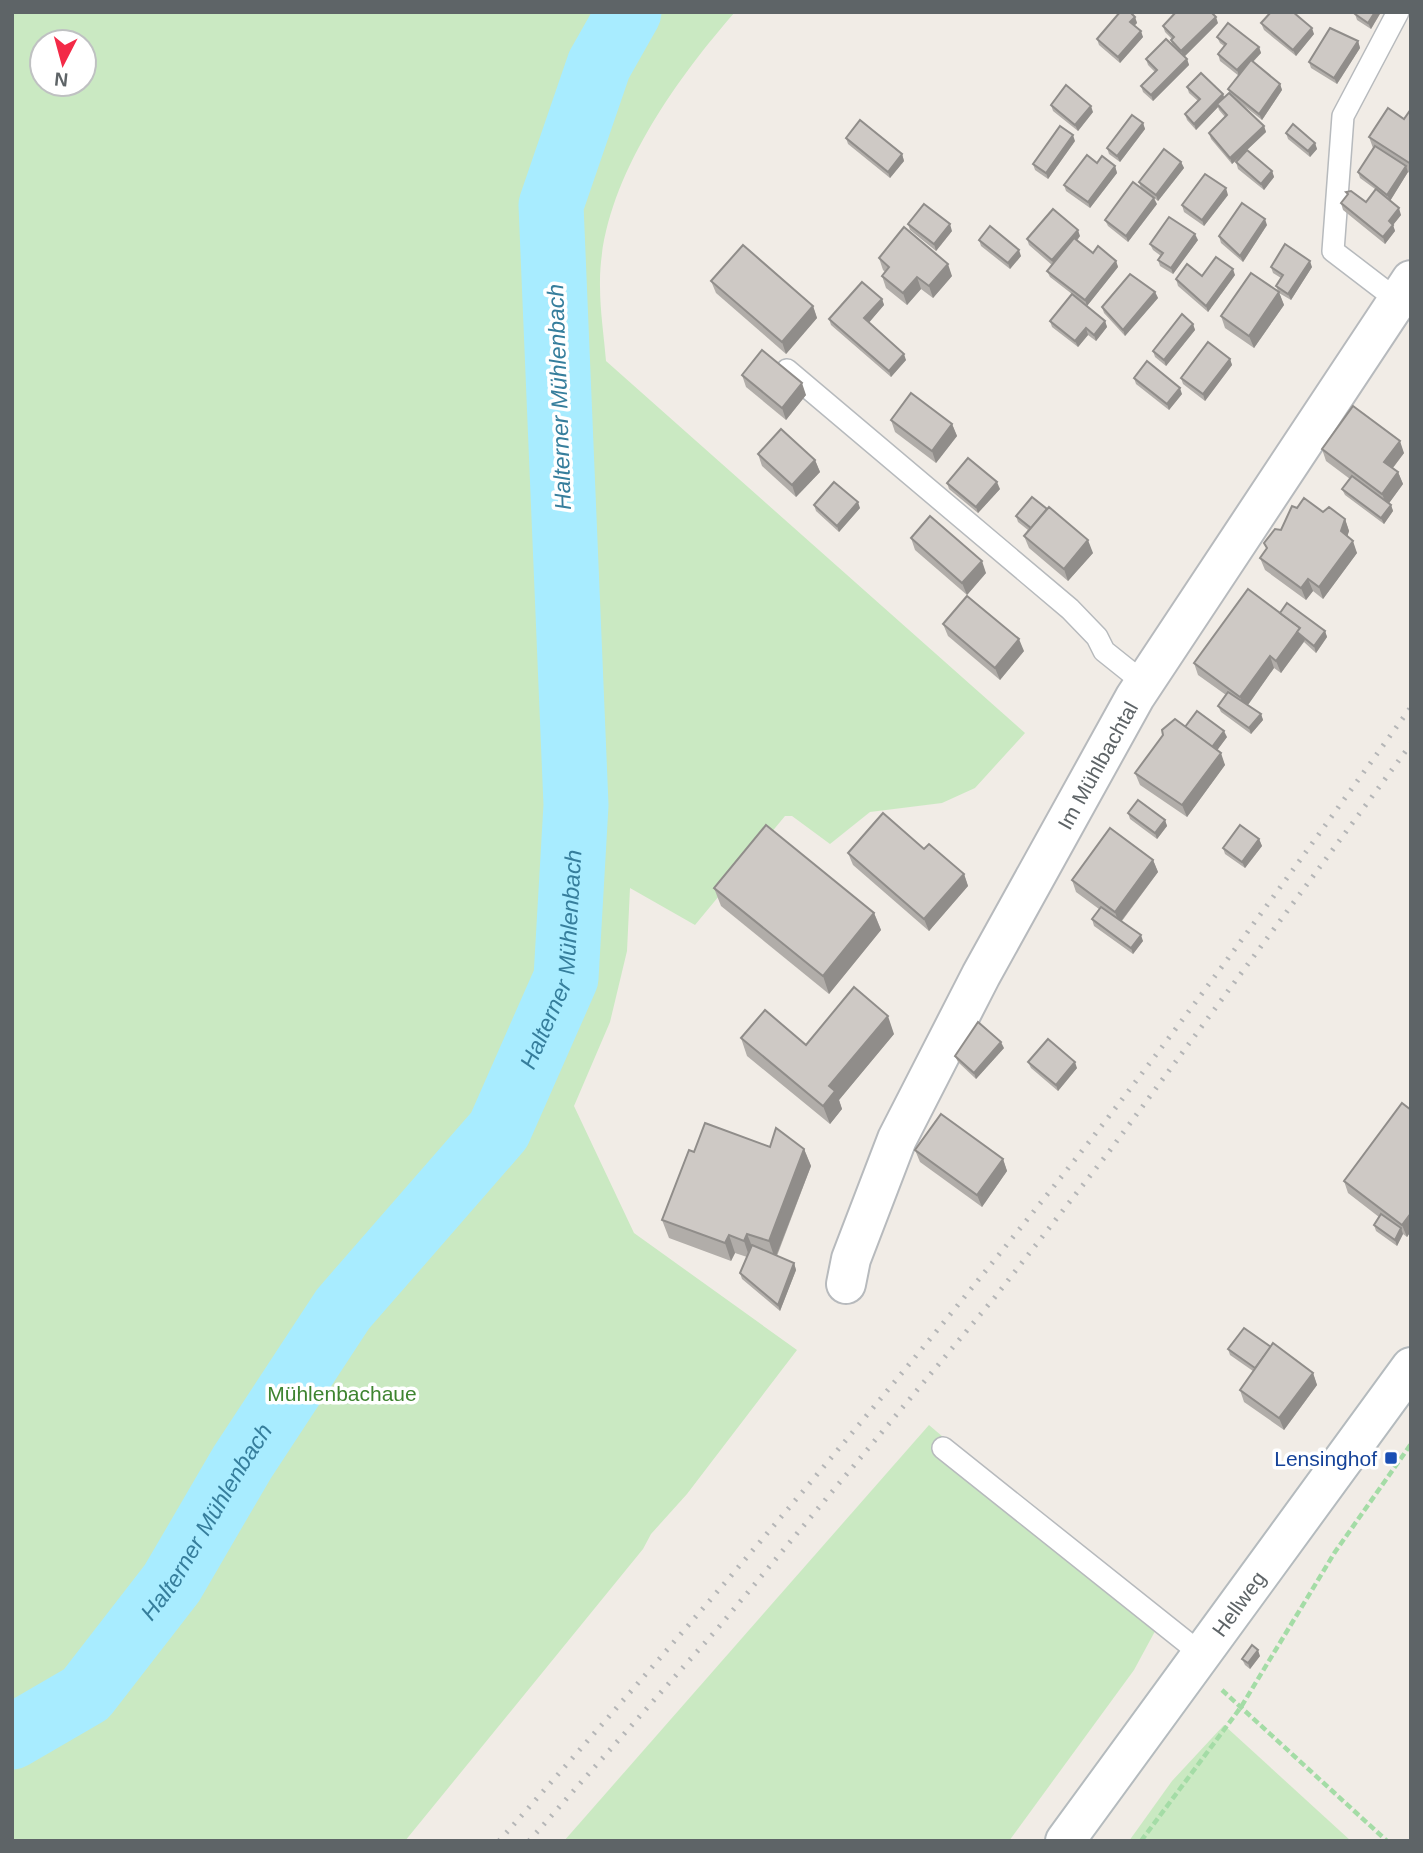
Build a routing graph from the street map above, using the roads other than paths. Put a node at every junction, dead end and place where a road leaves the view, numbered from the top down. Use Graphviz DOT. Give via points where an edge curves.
graph roads {
  1 [pos="1398,12"];
  2 [pos="1404,290"];
  3 [pos="788,370"];
  4 [pos="1144,683"];
  5 [pos="846,1284"];
  6 [pos="1411,1367"];
  7 [pos="943,1448"];
  8 [pos="1196,1659"];
  9 [pos="1065,1841"];
  1 -- 2 [label="lane" via="1343,116 1333,251"];
  2 -- 4 [label="street, Im Mühlbachtal"];
  3 -- 4 [label="lane" via="1070,609 1104,651"];
  4 -- 5 [label="street, Im Mühlbachtal" via="981,975 897,1139 851,1259"];
  6 -- 8 [label="street, Hellweg"];
  7 -- 8 [label="lane"];
  8 -- 9 [label="street, Hellweg"];
}
